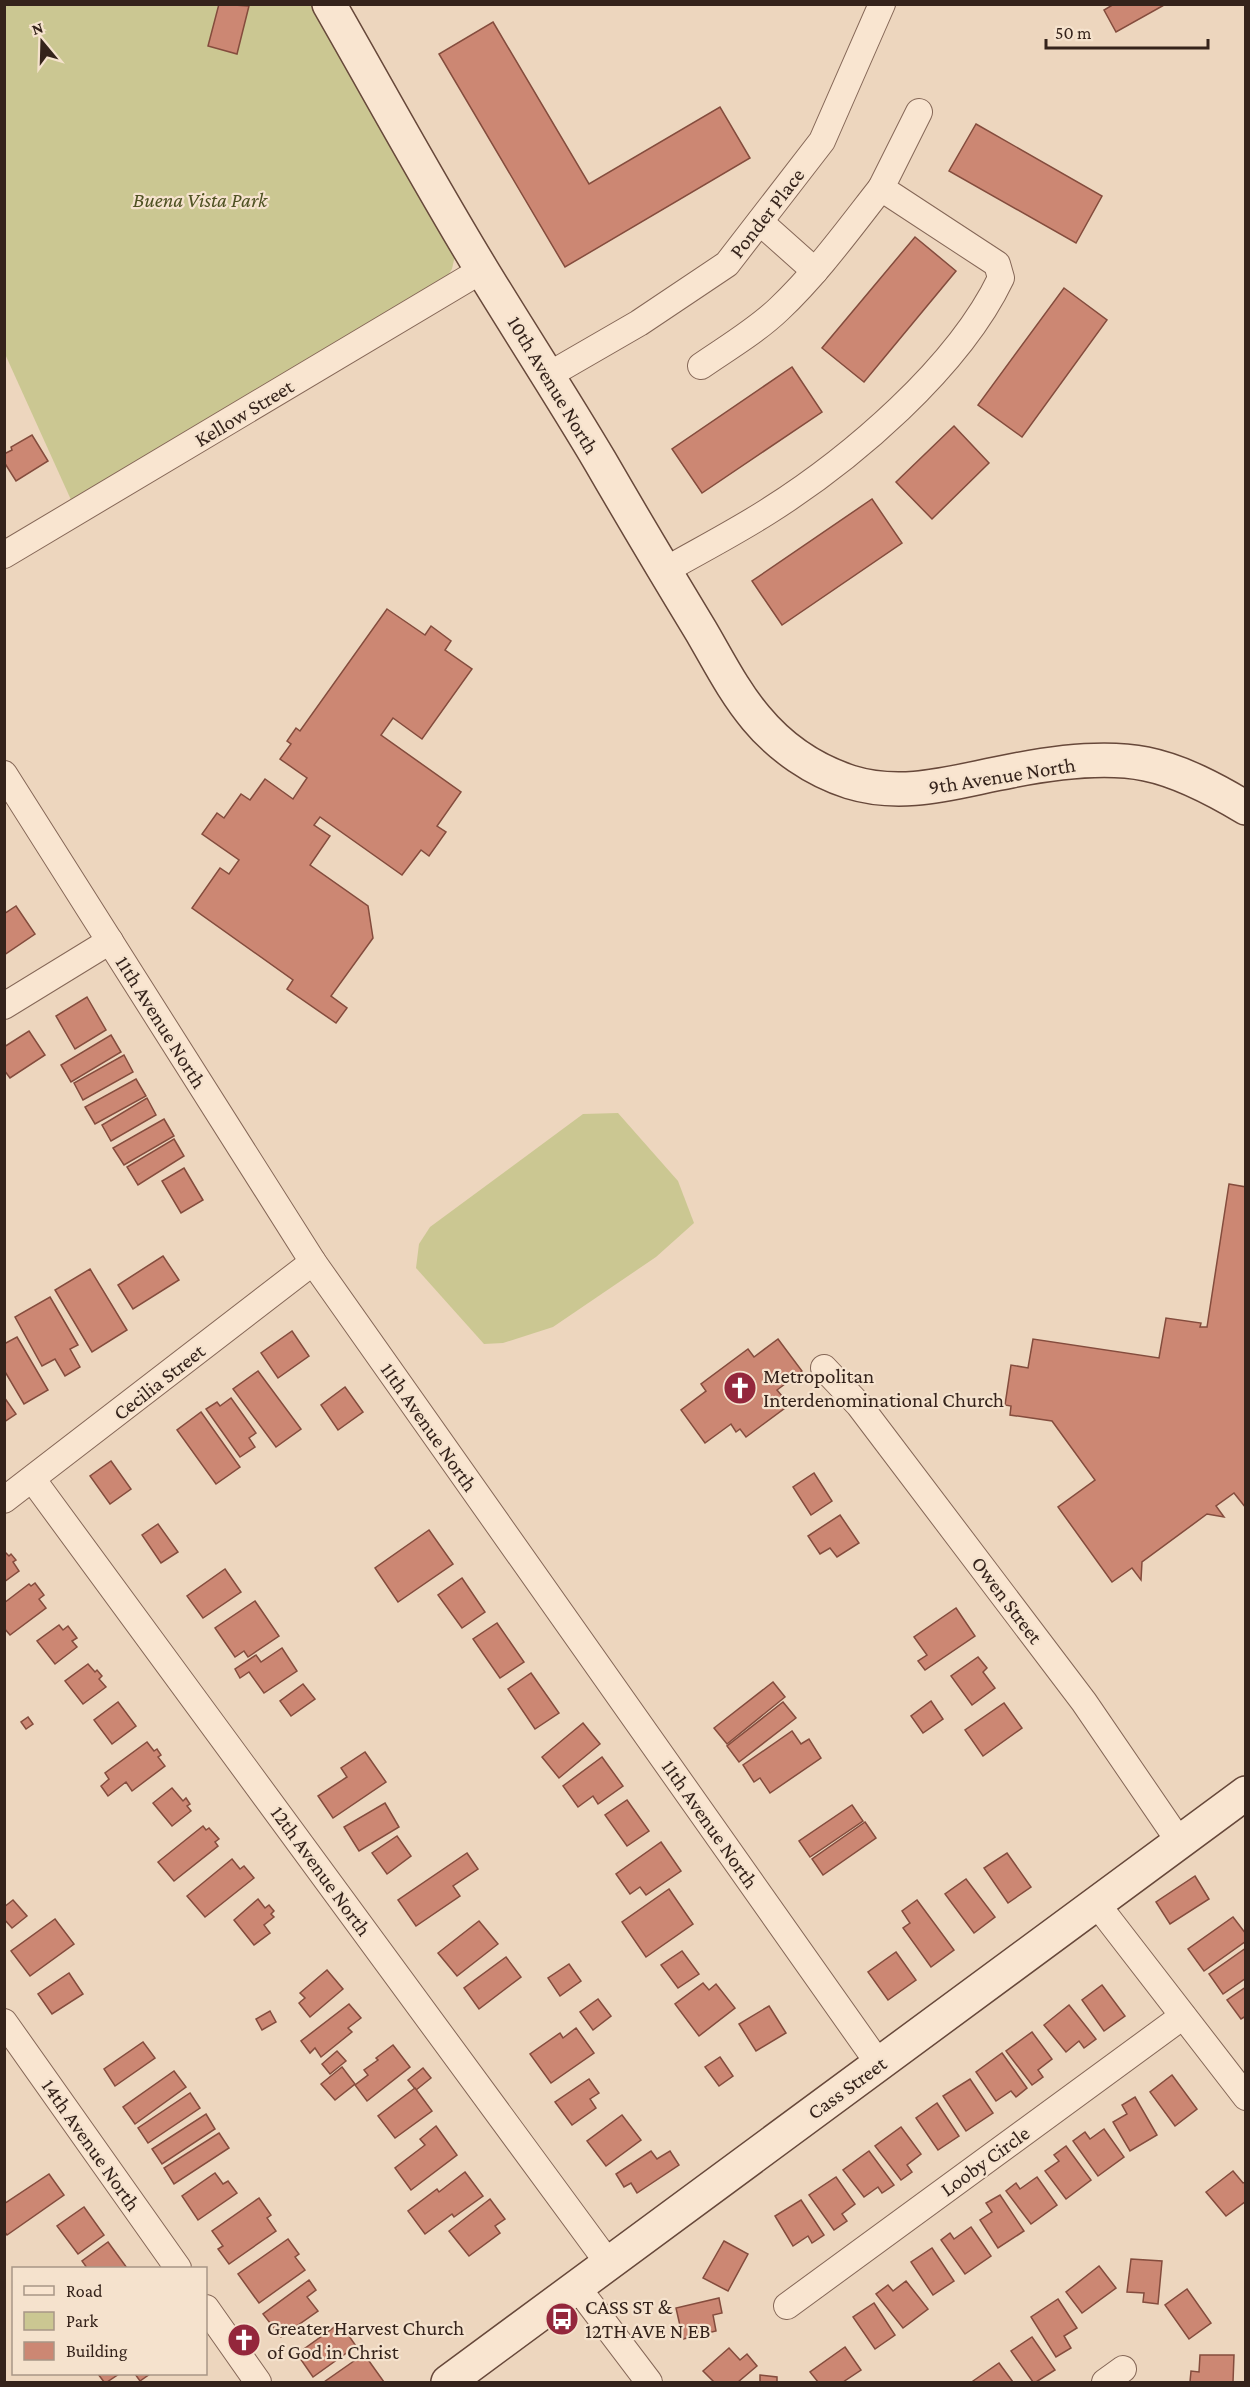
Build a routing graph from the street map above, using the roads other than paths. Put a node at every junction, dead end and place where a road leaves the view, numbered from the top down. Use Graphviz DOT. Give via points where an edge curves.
graph roads {
  1 [pos="328,4"];
  2 [pos="882,4"];
  3 [pos="920,112"];
  4 [pos="881,188"];
  5 [pos="760,222"];
  6 [pos="482,270"];
  7 [pos="815,271"];
  8 [pos="700,366"];
  9 [pos="549,375"];
  10 [pos="4,555"];
  11 [pos="664,571"];
  12 [pos="793,753"];
  13 [pos="4,774"];
  14 [pos="1245,808"];
  15 [pos="110,941"];
  16 [pos="4,1006"];
  17 [pos="312,1262"];
  18 [pos="824,1368"];
  19 [pos="33,1480"];
  20 [pos="4,1500"];
  21 [pos="1245,1793"];
  22 [pos="1179,1841"];
  23 [pos="1096,1903"];
  24 [pos="1183,2016"];
  25 [pos="4,2022"];
  26 [pos="879,2064"];
  27 [pos="1245,2097"];
  28 [pos="609,2264"];
  29 [pos="177,2267"];
  30 [pos="577,2287"];
  31 [pos="787,2306"];
  32 [pos="207,2309"];
  33 [pos="258,2382"];
  34 [pos="448,2382"];
  35 [pos="649,2382"];
  1 -- 6 [label="street, 10th Avenue North"];
  2 -- 5 [label="street, Ponder Place" via="822,141"];
  3 -- 4 [label="street"];
  4 -- 7 [label="street"];
  4 -- 11 [label="street" via="997,264 1001,278 994,294 953,353 922,386 833,464 767,512"];
  5 -- 7 [label="street"];
  5 -- 9 [label="street, Ponder Place" via="728,264 639,323"];
  6 -- 9 [label="street, 10th Avenue North"];
  6 -- 10 [label="street, Kellow Street"];
  7 -- 8 [label="street" via="778,310"];
  9 -- 11 [label="street, 10th Avenue North"];
  11 -- 12 [label="street, 10th Avenue North" via="755,716"];
  12 -- 14 [label="street, 9th Avenue North" via="836,778 891,790 949,785 1061,764 1146,764 1222,794"];
  13 -- 15 [label="street, 11th Avenue North"];
  15 -- 16 [label="street"];
  15 -- 17 [label="street, 11th Avenue North"];
  17 -- 19 [label="street, Cecilia Street"];
  17 -- 26 [label="street, 11th Avenue North"];
  18 -- 22 [label="street, Owen Street" via="859,1405 1084,1702"];
  19 -- 20 [label="street, Cecilia Street"];
  19 -- 28 [label="street, 12th Avenue North"];
  21 -- 22 [label="street, Cass Street"];
  22 -- 23 [label="street, Cass Street"];
  23 -- 24 [label="street"];
  23 -- 26 [label="street, Cass Street"];
  24 -- 27 [label="street"];
  24 -- 31 [label="street, Looby Circle"];
  25 -- 29 [label="street, 14th Avenue North"];
  26 -- 28 [label="street, Cass Street"];
  28 -- 30 [label="street, Cass Street"];
  30 -- 34 [label="street, Cass Street"];
  30 -- 35 [label="street"];
  32 -- 33 [label="street"];
}
